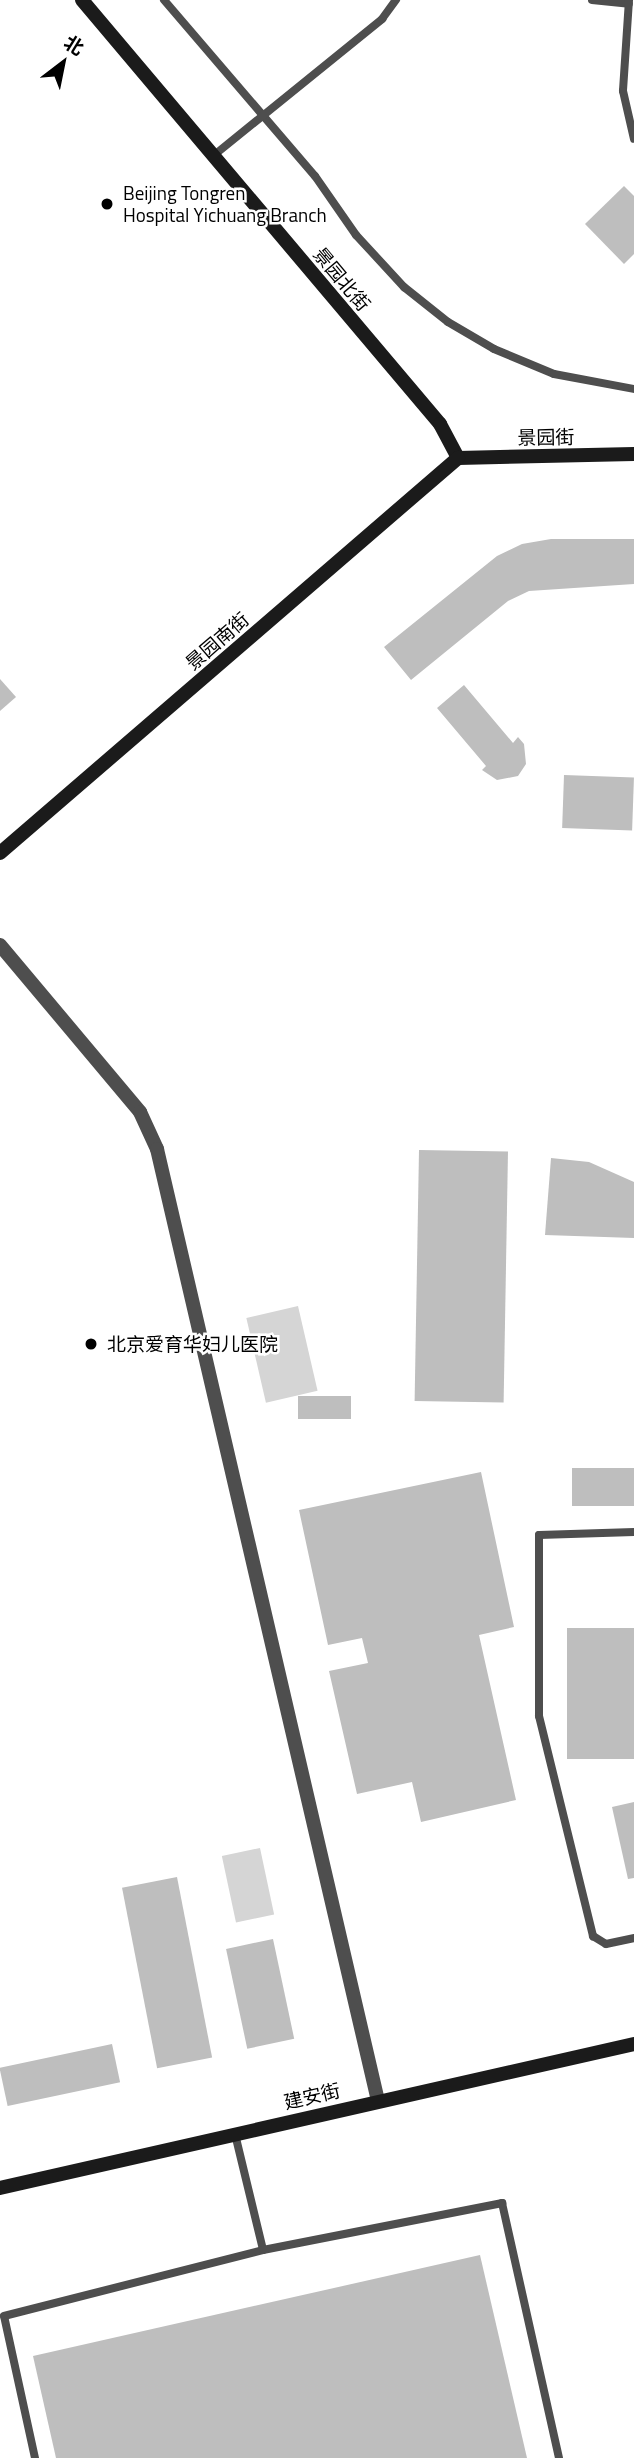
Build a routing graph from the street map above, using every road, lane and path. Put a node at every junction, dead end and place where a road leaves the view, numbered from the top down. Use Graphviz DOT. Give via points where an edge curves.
graph roads {
  1 [pos="82,0"];
  2 [pos="164,0"];
  3 [pos="396,0"];
  4 [pos="592,0"];
  5 [pos="629,2"];
  6 [pos="262,116"];
  7 [pos="634,139"];
  8 [pos="213,156"];
  9 [pos="634,389"];
  10 [pos="634,454"];
  11 [pos="458,458"];
  12 [pos="0,853"];
  13 [pos="0,946"];
  14 [pos="634,1532"];
  15 [pos="634,1938"];
  16 [pos="634,2044"];
  17 [pos="378,2101"];
  18 [pos="235,2134"];
  19 [pos="0,2188"];
  20 [pos="262,2250"];
  21 [pos="35,2458"];
  22 [pos="559,2458"];
  1 -- 8 [label="street, 景园北街"];
  2 -- 6 [label="lane"];
  3 -- 6 [label="lane" via="382,19"];
  4 -- 5 [label="lane"];
  5 -- 7 [label="lane" via="623,91"];
  6 -- 8 [label="lane"];
  6 -- 9 [label="lane" via="314,176 356,236 404,287 448,323 554,374"];
  8 -- 11 [label="street, 景园北街" via="440,424"];
  10 -- 11 [label="street, 景园街"];
  11 -- 12 [label="street, 景园南街"];
  13 -- 17 [label="street" via="140,1112 158,1149"];
  14 -- 15 [label="lane" via="539,1535 539,1716 593,1936 606,1944"];
  16 -- 17 [label="street, 建安街"];
  17 -- 18 [label="street, 建安街"];
  18 -- 19 [label="street, 建安街"];
  18 -- 20 [label="lane"];
  20 -- 21 [label="lane" via="4,2316"];
  20 -- 22 [label="lane" via="502,2203"];
}
